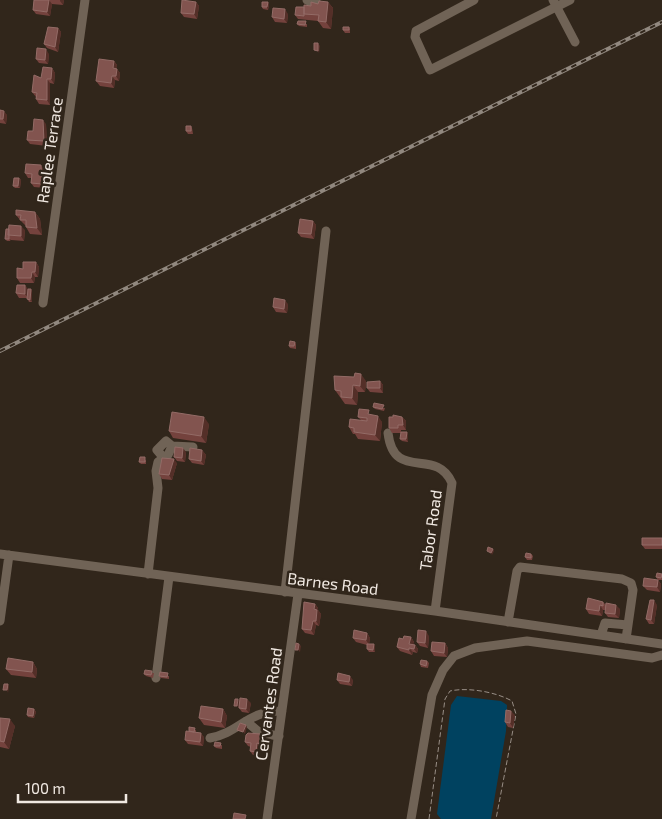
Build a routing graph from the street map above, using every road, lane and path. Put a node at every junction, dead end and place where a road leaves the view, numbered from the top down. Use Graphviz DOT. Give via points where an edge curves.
graph roads {
  1 [pos="84,0"];
  2 [pos="307,0"];
  3 [pos="316,0"];
  4 [pos="474,0"];
  5 [pos="570,0"];
  6 [pos="555,4"];
  7 [pos="574,42"];
  8 [pos="326,231"];
  9 [pos="43,304"];
  10 [pos="388,433"];
  11 [pos="193,447"];
  12 [pos="5,555"];
  13 [pos="148,574"];
  14 [pos="169,577"];
  15 [pos="285,592"];
  16 [pos="298,594"];
  17 [pos="435,611"];
  18 [pos="0,621"];
  19 [pos="508,622"];
  20 [pos="628,625"];
  21 [pos="601,635"];
  22 [pos="626,639"];
  23 [pos="662,644"];
  24 [pos="662,655"];
  25 [pos="156,678"];
  26 [pos="282,711"];
  27 [pos="246,721"];
  28 [pos="278,736"];
  29 [pos="210,738"];
  30 [pos="268,819"];
  31 [pos="412,819"];
  32 [pos="429,819"];
  33 [pos="496,819"];
  1 -- 9 [label="street, Raplee Terrace"];
  2 -- 3 [label="street" via="314,3"];
  4 -- 6 [label="street" via="416,31 430,70"];
  5 -- 6 [label="street"];
  6 -- 7 [label="street"];
  8 -- 15 [label="street"];
  10 -- 17 [label="street, Tabor Road" via="395,456 439,468 452,483"];
  11 -- 13 [label="street" via="172,446 166,441 157,450 163,457 156,471 158,488"];
  12 -- 13 [label="street, Barnes Road"];
  12 -- 18 [label="street"];
  13 -- 14 [label="street, Barnes Road"];
  14 -- 15 [label="street, Barnes Road"];
  14 -- 25 [label="street"];
  15 -- 16 [label="street, Barnes Road"];
  16 -- 17 [label="street, Barnes Road"];
  16 -- 26 [label="street, Cervantes Road"];
  17 -- 19 [label="street, Barnes Road"];
  19 -- 20 [label="street" via="517,571 523,567 628,580 633,590"];
  19 -- 21 [label="street, Barnes Road"];
  20 -- 21 [label="street" via="605,623"];
  20 -- 22 [label="street"];
  21 -- 22 [label="street, Barnes Road"];
  22 -- 23 [label="street, Barnes Road"];
  24 -- 31 [label="street" via="652,658 527,641 475,648 454,656 442,670 432,695"];
  26 -- 27 [label="street" via="262,712"];
  26 -- 28 [label="street, Cervantes Road"];
  27 -- 28 [label="street" via="260,733"];
  27 -- 29 [label="street"];
  28 -- 30 [label="street, Cervantes Road"];
  32 -- 33 [label="path" via="445,700 450,690 458,689 502,696 512,701 516,714"];
}
